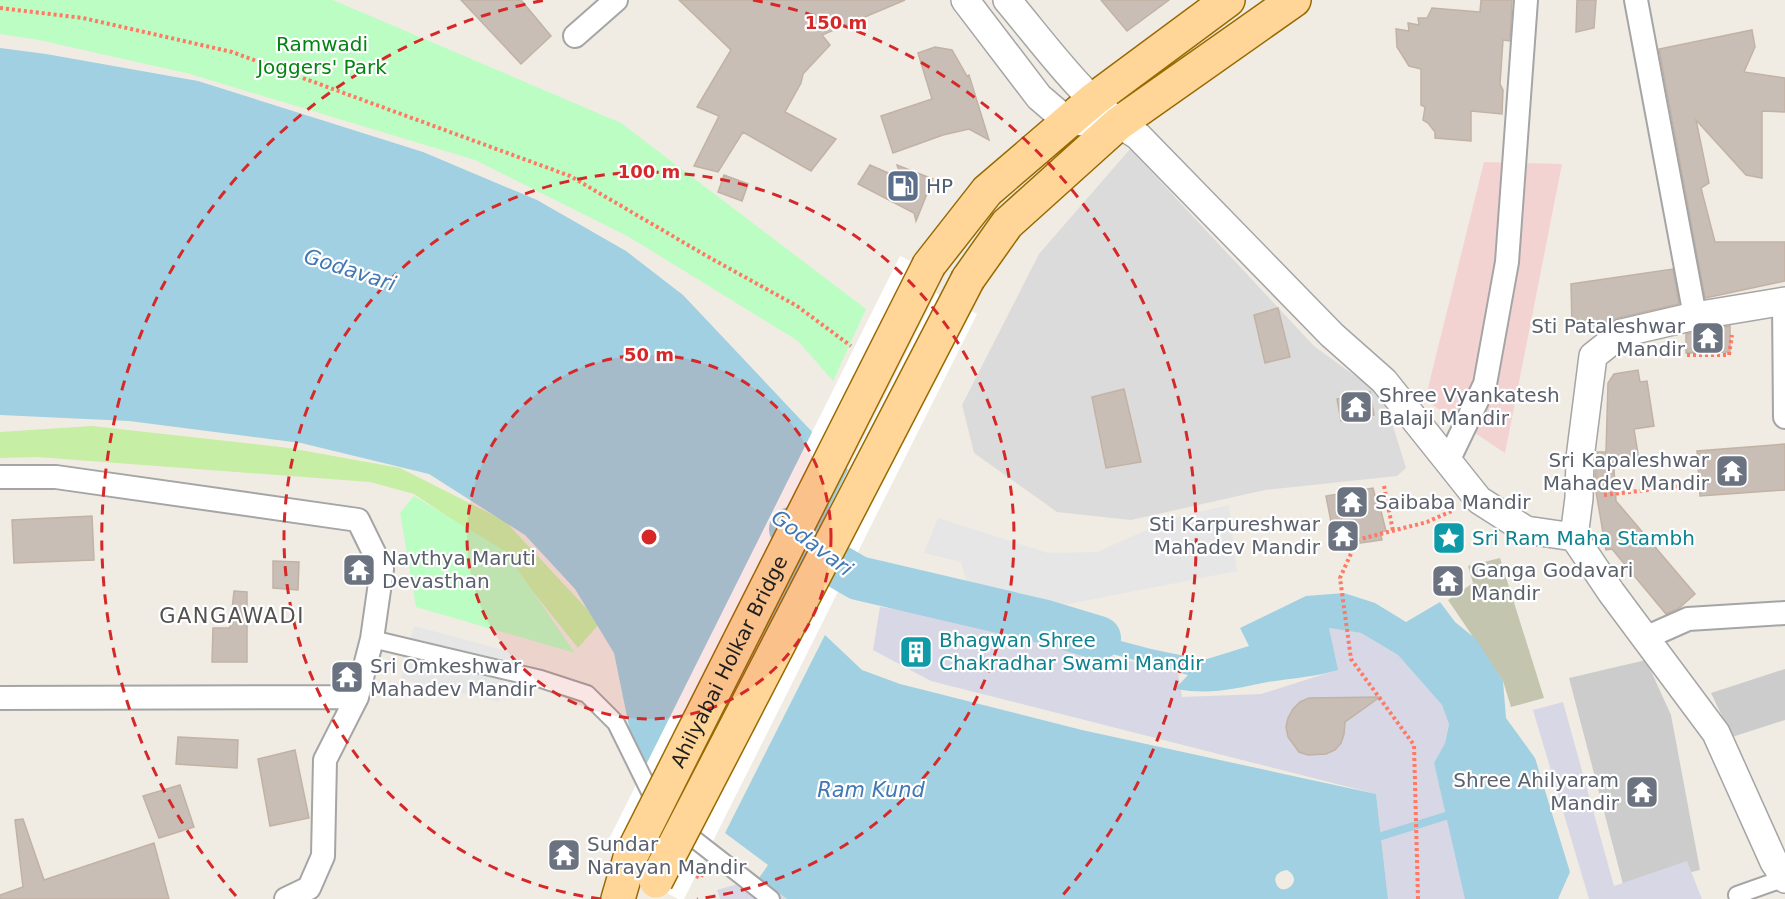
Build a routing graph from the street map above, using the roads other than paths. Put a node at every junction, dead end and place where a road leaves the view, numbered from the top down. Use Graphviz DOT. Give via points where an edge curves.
graph roads {
  1 [pos="965,0"];
  2 [pos="1007,0"];
  3 [pos="1228,0"];
  4 [pos="1294,0"];
  5 [pos="1526,0"];
  6 [pos="1636,0"];
  7 [pos="605,3"];
  8 [pos="575,36"];
  9 [pos="1093,100"];
  10 [pos="1067,121"];
  11 [pos="1118,124"];
  12 [pos="1785,301"];
  13 [pos="1695,316"];
  14 [pos="1785,417"];
  15 [pos="1448,461"];
  16 [pos="0,477"];
  17 [pos="1574,537"];
  18 [pos="1785,613"];
  19 [pos="1645,638"];
  20 [pos="372,639"];
  21 [pos="357,697"];
  22 [pos="0,698"];
  23 [pos="1785,879"];
  24 [pos="648,890"];
  25 [pos="1737,896"];
  26 [pos="286,899"];
  27 [pos="618,899"];
  28 [pos="771,899"];
  1 -- 10 [label="street" via="1039,97"];
  2 -- 9 [label="street"];
  3 -- 9 [label="main road, Ahilyabai Holkar Bridge"];
  4 -- 11 [label="main road, Ahilyabai Holkar Bridge"];
  5 -- 15 [label="street" via="1507,262 1485,384"];
  6 -- 13 [label="street"];
  7 -- 8 [label="street"];
  9 -- 10 [label="main road, Ahilyabai Holkar Bridge"];
  9 -- 11 [label="street"];
  10 -- 11 [label="street"];
  10 -- 27 [label="main road, Ahilyabai Holkar Bridge, bridge" via="987,191 929,265 630,858"];
  11 -- 15 [label="street" via="1138,136 1332,335 1384,381"];
  11 -- 24 [label="main road, Ahilyabai Holkar Bridge, bridge" via="1007,224 968,279"];
  12 -- 13 [label="street"];
  12 -- 14 [label="street"];
  13 -- 17 [label="street" via="1622,333 1593,356"];
  15 -- 17 [label="street" via="1479,500 1526,530"];
  16 -- 20 [label="street" via="56,477 358,520 382,569"];
  17 -- 19 [label="street"];
  18 -- 19 [label="street" via="1688,620"];
  19 -- 23 [label="street" via="1716,733"];
  20 -- 21 [label="street"];
  20 -- 28 [label="street" via="541,679 587,694 616,723 650,792 694,839"];
  21 -- 22 [label="street"];
  21 -- 26 [label="street" via="325,760 323,856 309,888"];
  23 -- 25 [label="street"];
}
